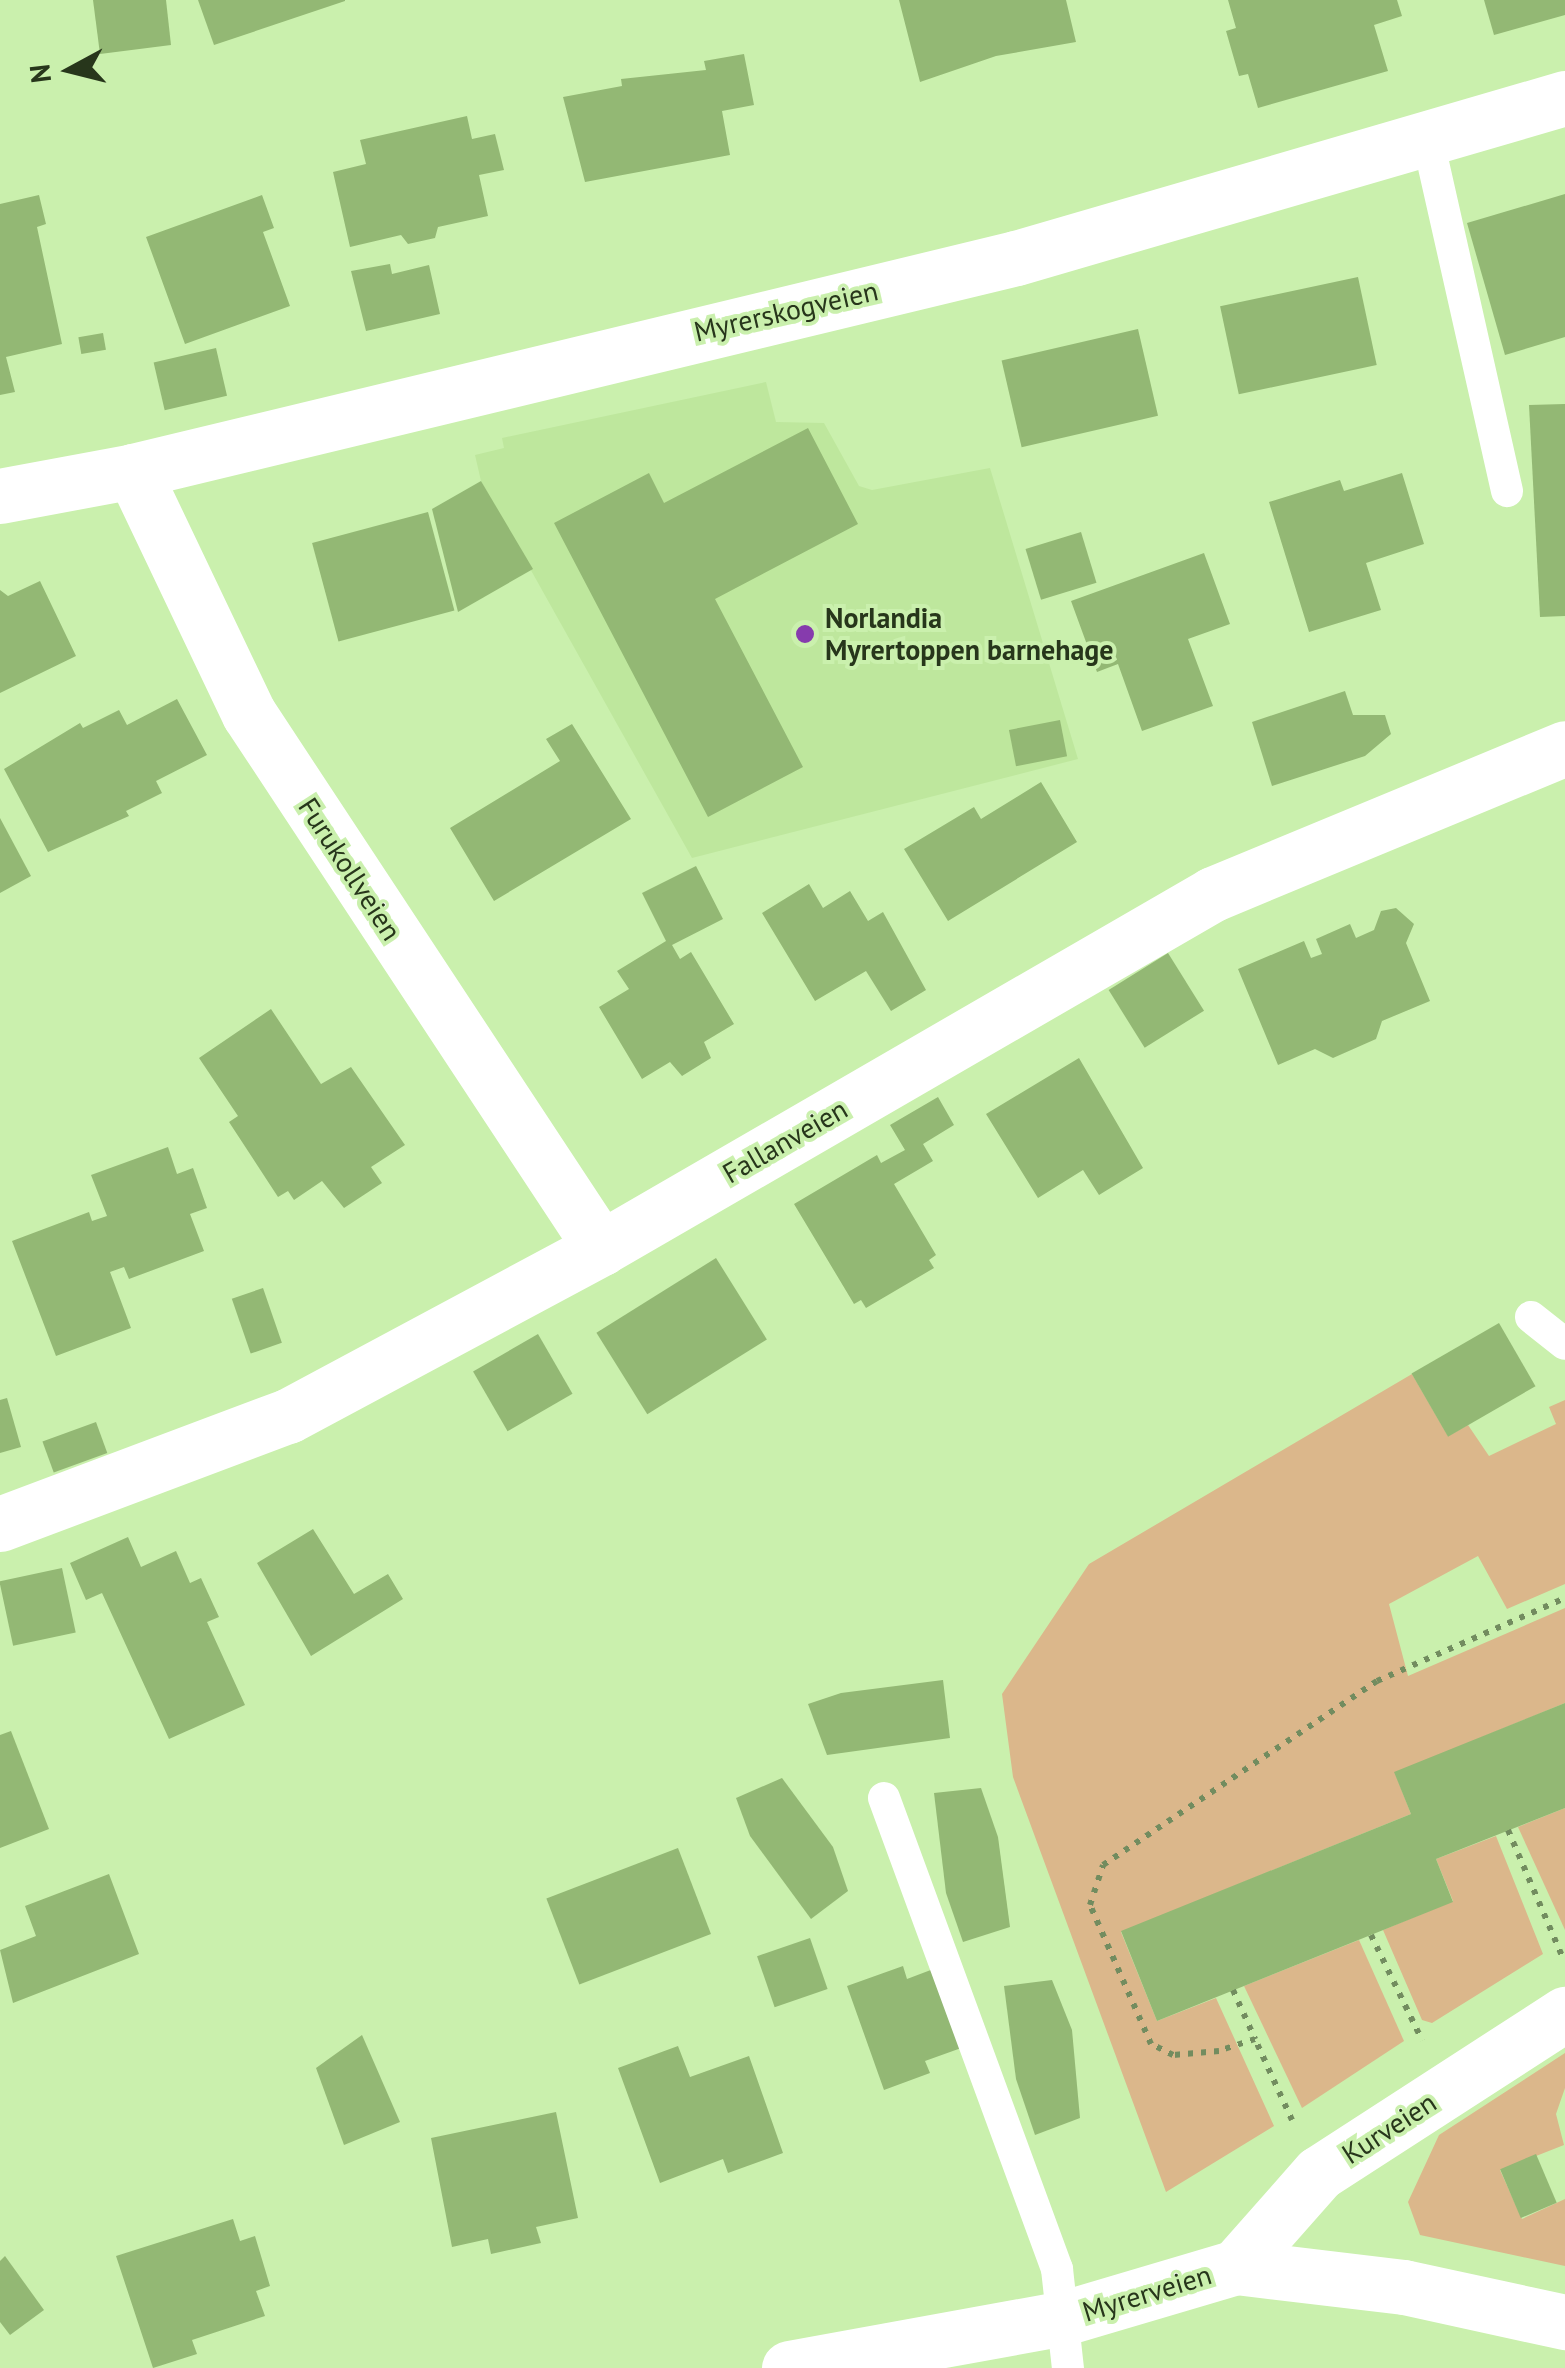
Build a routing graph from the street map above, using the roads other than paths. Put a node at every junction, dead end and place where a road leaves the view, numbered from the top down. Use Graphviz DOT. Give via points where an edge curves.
graph roads {
  1 [pos="1565,98"];
  2 [pos="1427,136"];
  3 [pos="133,472"];
  4 [pos="1506,491"];
  5 [pos="0,496"];
  6 [pos="1565,748"];
  7 [pos="601,1248"];
  8 [pos="1531,1318"];
  9 [pos="1565,1344"];
  10 [pos="0,1524"];
  11 [pos="884,1798"];
  12 [pos="1565,2014"];
  13 [pos="1236,2267"];
  14 [pos="1565,2322"];
  15 [pos="1066,2343"];
  16 [pos="789,2368"];
  1 -- 2 [label="street, Myrerskogveien"];
  2 -- 3 [label="street, Myrerskogveien" via="1016,258"];
  2 -- 4 [label="lane"];
  3 -- 5 [label="street, Myrerskogveien"];
  3 -- 7 [label="street, Furukollveien" via="249,714"];
  6 -- 7 [label="street, Fallanveien" via="1213,894"];
  7 -- 10 [label="street, Fallanveien" via="288,1416"];
  8 -- 9 [label="lane"];
  11 -- 15 [label="lane" via="1056,2269"];
  12 -- 13 [label="street, Kurveien" via="1319,2172"];
  13 -- 14 [label="street, Myrerveien" via="1404,2288"];
  13 -- 15 [label="street, Myrerveien"];
  15 -- 16 [label="street, Myrerveien"];
}
